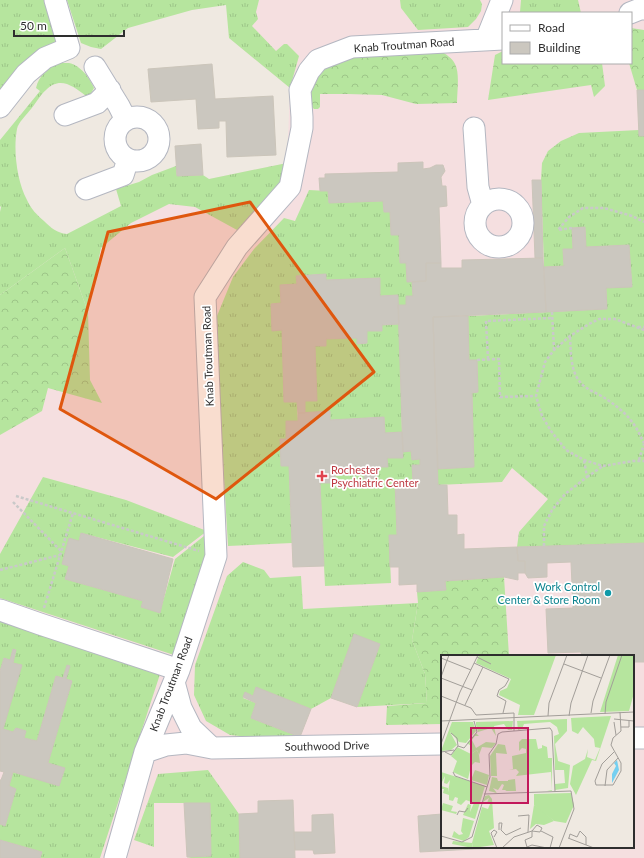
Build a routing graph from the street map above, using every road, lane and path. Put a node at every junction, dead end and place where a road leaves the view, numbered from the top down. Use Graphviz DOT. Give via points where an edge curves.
graph roads {
  1 [pos="55,0"];
  2 [pos="502,0"];
  3 [pos="644,9"];
  4 [pos="632,12"];
  5 [pos="494,40"];
  6 [pos="95,67"];
  7 [pos="110,90"];
  8 [pos="0,107"];
  9 [pos="65,115"];
  10 [pos="126,120"];
  11 [pos="474,128"];
  12 [pos="128,159"];
  13 [pos="86,189"];
  14 [pos="483,205"];
  15 [pos="644,222"];
  16 [pos="572,228"];
  17 [pos="552,312"];
  18 [pos="553,318"];
  19 [pos="635,327"];
  20 [pos="644,327"];
  21 [pos="644,330"];
  22 [pos="570,336"];
  23 [pos="554,350"];
  24 [pos="488,359"];
  25 [pos="477,360"];
  26 [pos="536,396"];
  27 [pos="644,443"];
  28 [pos="584,460"];
  29 [pos="639,460"];
  30 [pos="644,461"];
  31 [pos="603,466"];
  32 [pos="587,477"];
  33 [pos="16,496"];
  34 [pos="13,502"];
  35 [pos="73,513"];
  36 [pos="544,546"];
  37 [pos="61,552"];
  38 [pos="60,555"];
  39 [pos="216,556"];
  40 [pos="0,570"];
  41 [pos="0,610"];
  42 [pos="40,624"];
  43 [pos="177,676"];
  44 [pos="441,744"];
  45 [pos="212,748"];
  46 [pos="145,752"];
  47 [pos="115,858"];
  1 -- 8 [label="street" via="69,48 45,58 35,66"];
  2 -- 5 [label="street"];
  3 -- 4 [label="street"];
  5 -- 39 [label="street, Knab Troutman Road" via="352,47 318,60 309,71 300,90 302,128 290,187 237,248 205,297"];
  6 -- 7 [label="street"];
  7 -- 9 [label="street" via="97,103"];
  7 -- 10 [label="street"];
  10 -- 12 [label="street" via="117,130 115,143 122,155"];
  10 -- 12 [label="street" via="148,120 157,131 159,139 158,146 148,157 135,161"];
  11 -- 14 [label="street" via="478,187"];
  12 -- 13 [label="street" via="123,175"];
  15 -- 16 [label="path" via="604,208 583,208 569,217 558,230"];
  17 -- 18 [label="path"];
  18 -- 23 [label="path"];
  18 -- 24 [label="path" via="486,321"];
  19 -- 20 [label="path"];
  19 -- 21 [label="path"];
  19 -- 22 [label="path" via="615,319 600,318"];
  22 -- 23 [label="path"];
  22 -- 27 [label="path" via="574,371 580,382 626,414"];
  23 -- 26 [label="path" via="545,362"];
  24 -- 25 [label="path"];
  24 -- 26 [label="path" via="499,359 500,397"];
  26 -- 28 [label="path" via="542,416 551,431 566,450"];
  27 -- 29 [label="path"];
  28 -- 31 [label="path"];
  28 -- 32 [label="path"];
  29 -- 30 [label="path"];
  29 -- 31 [label="path"];
  31 -- 32 [label="path"];
  32 -- 36 [label="path" via="565,494 552,510 544,526"];
  33 -- 35 [label="path"];
  34 -- 37 [label="path"];
  35 -- 37 [label="path"];
  35 -- 39 [label="path"];
  37 -- 38 [label="path"];
  38 -- 40 [label="path"];
  38 -- 42 [label="path"];
  39 -- 43 [label="street, Knab Troutman Road"];
  41 -- 42 [label="street"];
  42 -- 43 [label="street"];
  43 -- 45 [label="street" via="181,708 191,728"];
  43 -- 46 [label="street, Knab Troutman Road"];
  44 -- 45 [label="street, Southwood Drive"];
  45 -- 46 [label="street, Southwood Drive" via="186,743 166,745"];
  46 -- 47 [label="street, Knab Troutman Road"];
}
